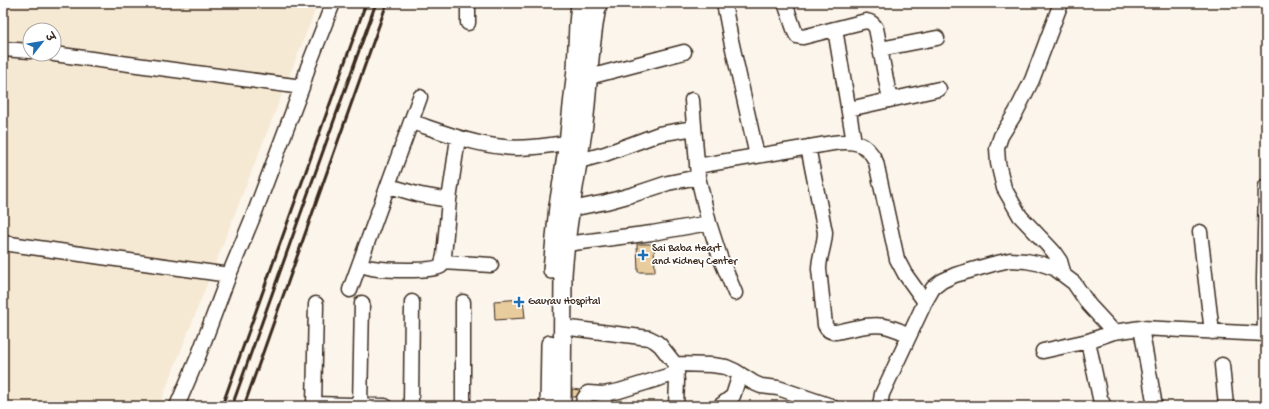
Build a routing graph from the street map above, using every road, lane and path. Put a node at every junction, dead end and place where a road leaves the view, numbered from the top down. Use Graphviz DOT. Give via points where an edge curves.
graph roads {
  1 [pos="333,3"];
  2 [pos="468,3"];
  3 [pos="580,3"];
  4 [pos="598,3"];
  5 [pos="724,3"];
  6 [pos="785,3"];
  7 [pos="1061,3"];
  8 [pos="468,23"];
  9 [pos="835,29"];
  10 [pos="937,38"];
  11 [pos="3,49"];
  12 [pos="880,49"];
  13 [pos="22,50"];
  14 [pos="684,52"];
  15 [pos="62,55"];
  16 [pos="589,77"];
  17 [pos="302,87"];
  18 [pos="939,89"];
  19 [pos="420,97"];
  20 [pos="692,100"];
  21 [pos="890,100"];
  22 [pos="848,109"];
  23 [pos="412,122"];
  24 [pos="694,128"];
  25 [pos="458,138"];
  26 [pos="854,142"];
  27 [pos="568,143"];
  28 [pos="808,147"];
  29 [pos="757,156"];
  30 [pos="579,161"];
  31 [pos="698,172"];
  32 [pos="389,186"];
  33 [pos="1266,186"];
  34 [pos="449,200"];
  35 [pos="571,209"];
  36 [pos="709,223"];
  37 [pos="1200,232"];
  38 [pos="3,243"];
  39 [pos="566,244"];
  40 [pos="443,262"];
  41 [pos="360,265"];
  42 [pos="491,265"];
  43 [pos="229,275"];
  44 [pos="1064,276"];
  45 [pos="350,290"];
  46 [pos="735,293"];
  47 [pos="412,302"];
  48 [pos="463,302"];
  49 [pos="925,302"];
  50 [pos="362,303"];
  51 [pos="316,304"];
  52 [pos="562,327"];
  53 [pos="1141,328"];
  54 [pos="1114,332"];
  55 [pos="1212,332"];
  56 [pos="1265,334"];
  57 [pos="909,335"];
  58 [pos="1088,342"];
  59 [pos="1043,351"];
  60 [pos="1222,365"];
  61 [pos="676,369"];
  62 [pos="740,374"];
  63 [pos="604,400"];
  64 [pos="556,401"];
  65 [pos="314,405"];
  66 [pos="177,406"];
  67 [pos="360,406"];
  68 [pos="385,406"];
  69 [pos="411,406"];
  70 [pos="463,406"];
  71 [pos="582,406"];
  72 [pos="676,406"];
  73 [pos="720,406"];
  74 [pos="831,406"];
  75 [pos="880,406"];
  76 [pos="1104,406"];
  77 [pos="1155,406"];
  78 [pos="1226,406"];
  1 -- 17 [label="street"];
  2 -- 8 [label="street"];
  3 -- 27 [label="main road"];
  4 -- 16 [label="main road"];
  5 -- 29 [label="street"];
  6 -- 9 [label="street" via="798,36"];
  7 -- 44 [label="street" via="1032,80 997,148 1004,188 1020,216 1060,261"];
  9 -- 12 [label="street" via="871,22 876,28"];
  9 -- 22 [label="street"];
  10 -- 12 [label="street"];
  11 -- 13 [label="street"];
  12 -- 21 [label="street"];
  14 -- 16 [label="street"];
  15 -- 17 [label="street"];
  16 -- 30 [label="main road"];
  17 -- 43 [label="street"];
  18 -- 21 [label="street"];
  19 -- 23 [label="street"];
  20 -- 24 [label="street"];
  21 -- 22 [label="street"];
  22 -- 26 [label="street"];
  23 -- 25 [label="street"];
  23 -- 32 [label="street"];
  24 -- 30 [label="street" via="659,134"];
  24 -- 31 [label="street"];
  25 -- 27 [label="street" via="518,148"];
  25 -- 34 [label="street"];
  26 -- 28 [label="street" via="833,142"];
  26 -- 49 [label="street" via="868,150 876,162 897,259"];
  27 -- 64 [label="main road" via="552,261"];
  28 -- 29 [label="street"];
  28 -- 57 [label="street" via="825,232 819,269 827,329 836,332 880,325"];
  29 -- 31 [label="street"];
  30 -- 35 [label="main road"];
  31 -- 35 [label="street" via="606,202"];
  31 -- 36 [label="street"];
  32 -- 34 [label="street"];
  32 -- 41 [label="street"];
  33 -- 56 [label="street"];
  34 -- 40 [label="street"];
  35 -- 39 [label="main road"];
  36 -- 39 [label="street"];
  36 -- 46 [label="street"];
  37 -- 55 [label="street"];
  38 -- 43 [label="street"];
  39 -- 52 [label="main road" via="562,276"];
  40 -- 41 [label="street" via="441,266 431,269 381,269"];
  40 -- 42 [label="street"];
  41 -- 45 [label="street"];
  43 -- 66 [label="street"];
  44 -- 49 [label="street" via="1054,268 1042,264 1010,260 942,281 933,288"];
  44 -- 54 [label="street" via="1074,283 1089,305"];
  47 -- 69 [label="street"];
  48 -- 70 [label="street"];
  49 -- 57 [label="street"];
  50 -- 67 [label="street"];
  51 -- 65 [label="street"];
  52 -- 61 [label="street" via="648,338 660,345"];
  52 -- 64 [label="main road"];
  53 -- 54 [label="street"];
  53 -- 55 [label="street"];
  53 -- 77 [label="street"];
  54 -- 58 [label="street"];
  55 -- 56 [label="street"];
  57 -- 75 [label="street" via="882,394"];
  58 -- 59 [label="street"];
  58 -- 76 [label="street"];
  60 -- 78 [label="street"];
  61 -- 62 [label="street" via="712,365 726,367"];
  61 -- 63 [label="street"];
  61 -- 72 [label="street"];
  62 -- 73 [label="street" via="733,396"];
  62 -- 74 [label="street" via="761,386 778,388"];
  63 -- 71 [label="street" via="588,393"];
  65 -- 67 [label="street"];
  67 -- 68 [label="street"];
}
